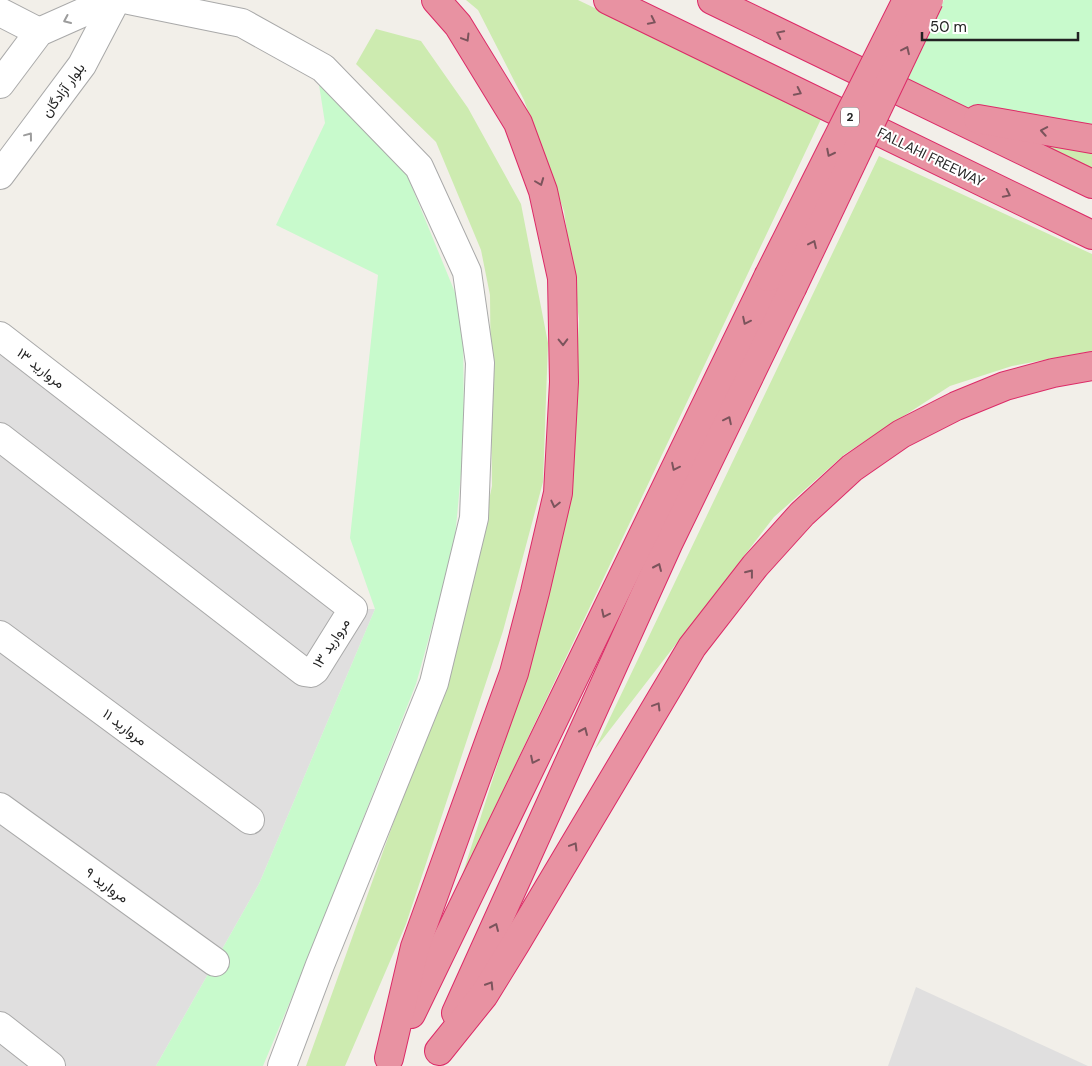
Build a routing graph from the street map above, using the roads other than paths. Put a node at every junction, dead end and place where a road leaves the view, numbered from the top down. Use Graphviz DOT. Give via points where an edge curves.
graph roads {
  1 [pos="111,0"];
  2 [pos="116,0"];
  3 [pos="129,0"];
  4 [pos="436,0"];
  5 [pos="608,0"];
  6 [pos="712,0"];
  7 [pos="907,0"];
  8 [pos="930,0"];
  9 [pos="0,12"];
  10 [pos="39,32"];
  11 [pos="0,84"];
  12 [pos="942,113"];
  13 [pos="1092,139"];
  14 [pos="0,175"];
  15 [pos="1092,184"];
  16 [pos="1092,235"];
  17 [pos="0,336"];
  18 [pos="1092,366"];
  19 [pos="0,437"];
  20 [pos="0,635"];
  21 [pos="0,807"];
  22 [pos="250,820"];
  23 [pos="215,962"];
  24 [pos="0,1026"];
  25 [pos="51,1066"];
  26 [pos="282,1066"];
  1 -- 10 [label="street, one-way"];
  14 -- 2 [label="street, بلوار آزادگان, one-way" via="82,65"];
  3 -- 26 [label="street" via="242,23 323,68 419,167 467,272 480,363 474,518 434,683"];
  7 -- 4 [label="highway, one-way, bridge" via="768,277 390,1058 415,947 514,673 535,592 558,493 564,382 562,278 543,191 518,123 458,25"];
  5 -- 16 [label="highway, FALLAHI FREEWAY / 2, one-way"];
  12 -- 6 [label="highway, one-way"];
  8 -- 18 [label="highway, bridge" via="668,544 439,1051 484,995 692,647 755,566 802,514 852,468 901,434 1005,386"];
  9 -- 10 [label="street"];
  10 -- 11 [label="street"];
  13 -- 12 [label="highway, one-way"];
  12 -- 15 [label="highway"];
  17 -- 19 [label="street, مروارید ۱۳" via="353,609 315,670 304,672"];
  20 -- 22 [label="street, مروارید ۱۱"];
  21 -- 23 [label="street, مروارید ۹"];
  24 -- 25 [label="street"];
}
